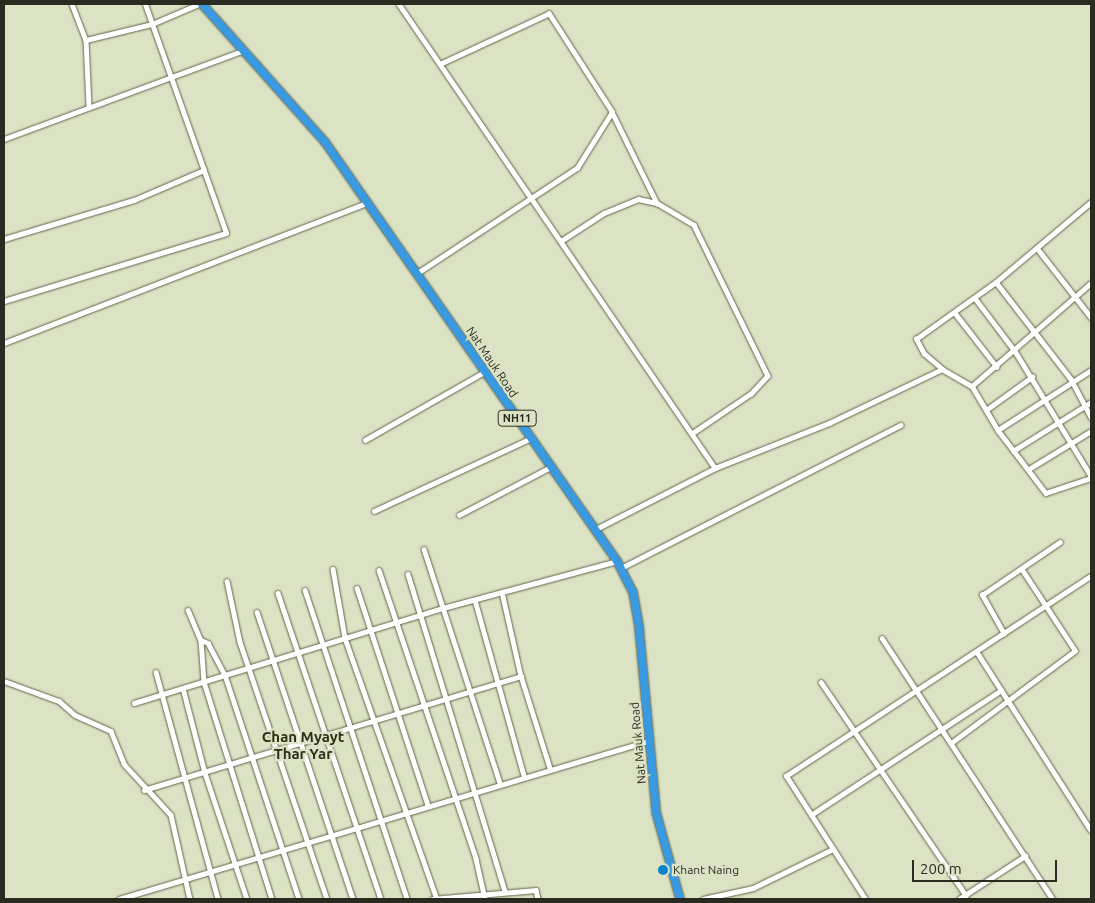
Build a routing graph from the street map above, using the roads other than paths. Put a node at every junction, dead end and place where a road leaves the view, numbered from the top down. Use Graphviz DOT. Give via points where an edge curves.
graph roads {
  1 [pos="72,4"];
  2 [pos="145,4"];
  3 [pos="200,4"];
  4 [pos="399,4"];
  5 [pos="152,24"];
  6 [pos="86,40"];
  7 [pos="244,50"];
  8 [pos="441,64"];
  9 [pos="170,77"];
  10 [pos="89,107"];
  11 [pos="612,112"];
  12 [pos="4,139"];
  13 [pos="204,170"];
  14 [pos="532,198"];
  15 [pos="369,202"];
  16 [pos="1091,202"];
  17 [pos="657,203"];
  18 [pos="4,239"];
  19 [pos="561,241"];
  20 [pos="1037,248"];
  21 [pos="419,272"];
  22 [pos="996,282"];
  23 [pos="1091,283"];
  24 [pos="1076,297"];
  25 [pos="975,298"];
  26 [pos="4,302"];
  27 [pos="956,313"];
  28 [pos="1091,316"];
  29 [pos="1037,332"];
  30 [pos="4,341"];
  31 [pos="1015,351"];
  32 [pos="997,367"];
  33 [pos="942,369"];
  34 [pos="1091,370"];
  35 [pos="484,372"];
  36 [pos="1032,377"];
  37 [pos="1071,379"];
  38 [pos="972,386"];
  39 [pos="1046,399"];
  40 [pos="1091,402"];
  41 [pos="1085,406"];
  42 [pos="986,410"];
  43 [pos="1091,417"];
  44 [pos="1060,421"];
  45 [pos="900,425"];
  46 [pos="998,430"];
  47 [pos="1091,431"];
  48 [pos="692,434"];
  49 [pos="531,438"];
  50 [pos="365,440"];
  51 [pos="1074,442"];
  52 [pos="1013,451"];
  53 [pos="552,467"];
  54 [pos="715,468"];
  55 [pos="1029,469"];
  56 [pos="1091,477"];
  57 [pos="374,511"];
  58 [pos="459,515"];
  59 [pos="596,529"];
  60 [pos="1060,542"];
  61 [pos="424,549"];
  62 [pos="619,565"];
  63 [pos="333,569"];
  64 [pos="379,570"];
  65 [pos="1022,570"];
  66 [pos="408,574"];
  67 [pos="1091,576"];
  68 [pos="227,581"];
  69 [pos="356,588"];
  70 [pos="305,590"];
  71 [pos="502,592"];
  72 [pos="278,593"];
  73 [pos="475,600"];
  74 [pos="1046,606"];
  75 [pos="443,608"];
  76 [pos="188,610"];
  77 [pos="256,612"];
  78 [pos="421,615"];
  79 [pos="396,623"];
  80 [pos="370,631"];
  81 [pos="1004,634"];
  82 [pos="346,638"];
  83 [pos="882,638"];
  84 [pos="201,640"];
  85 [pos="321,646"];
  86 [pos="977,652"];
  87 [pos="298,653"];
  88 [pos="272,661"];
  89 [pos="248,668"];
  90 [pos="156,672"];
  91 [pos="225,675"];
  92 [pos="521,676"];
  93 [pos="4,681"];
  94 [pos="204,682"];
  95 [pos="821,682"];
  96 [pos="495,685"];
  97 [pos="183,688"];
  98 [pos="1001,690"];
  99 [pos="917,691"];
  100 [pos="471,694"];
  101 [pos="161,695"];
  102 [pos="447,701"];
  103 [pos="1008,701"];
  104 [pos="134,703"];
  105 [pos="423,709"];
  106 [pos="399,716"];
  107 [pos="374,724"];
  108 [pos="942,729"];
  109 [pos="350,731"];
  110 [pos="854,732"];
  111 [pos="328,737"];
  112 [pos="648,741"];
  113 [pos="951,743"];
  114 [pos="303,745"];
  115 [pos="278,752"];
  116 [pos="255,758"];
  117 [pos="232,765"];
  118 [pos="550,768"];
  119 [pos="880,770"];
  120 [pos="204,773"];
  121 [pos="524,776"];
  122 [pos="182,779"];
  123 [pos="500,783"];
  124 [pos="144,790"];
  125 [pos="477,790"];
  126 [pos="453,797"];
  127 [pos="428,805"];
  128 [pos="405,812"];
  129 [pos="811,815"];
  130 [pos="381,819"];
  131 [pos="356,827"];
  132 [pos="1091,830"];
  133 [pos="332,834"];
  134 [pos="308,841"];
  135 [pos="283,849"];
  136 [pos="833,850"];
  137 [pos="258,856"];
  138 [pos="1025,856"];
  139 [pos="236,863"];
  140 [pos="210,871"];
  141 [pos="185,879"];
  142 [pos="505,891"];
  143 [pos="485,892"];
  144 [pos="966,895"];
  145 [pos="119,899"];
  146 [pos="190,899"];
  147 [pos="218,899"];
  148 [pos="247,899"];
  149 [pos="272,899"];
  150 [pos="299,899"];
  151 [pos="327,899"];
  152 [pos="353,899"];
  153 [pos="381,899"];
  154 [pos="407,899"];
  155 [pos="435,899"];
  156 [pos="485,899"];
  157 [pos="538,899"];
  158 [pos="680,899"];
  159 [pos="703,899"];
  160 [pos="865,899"];
  161 [pos="959,899"];
  162 [pos="1053,899"];
  1 -- 6 [label="street"];
  2 -- 5 [label="street"];
  3 -- 5 [label="street"];
  3 -- 7 [label="highway, Nat Mauk Road / NH11"];
  4 -- 8 [label="street"];
  5 -- 6 [label="street"];
  5 -- 9 [label="street"];
  6 -- 10 [label="street"];
  7 -- 9 [label="street"];
  7 -- 15 [label="highway, Nat Mauk Road / NH11" via="325,142"];
  8 -- 11 [label="street" via="549,14"];
  8 -- 14 [label="street"];
  9 -- 10 [label="street"];
  9 -- 13 [label="street"];
  10 -- 12 [label="street"];
  11 -- 14 [label="street" via="577,168"];
  11 -- 17 [label="street"];
  13 -- 18 [label="street" via="134,200"];
  13 -- 26 [label="street" via="226,233"];
  14 -- 19 [label="street"];
  14 -- 21 [label="street"];
  15 -- 21 [label="highway, Nat Mauk Road / NH11"];
  15 -- 30 [label="street"];
  16 -- 20 [label="street"];
  17 -- 19 [label="street" via="626,202"];
  17 -- 48 [label="street" via="694,225 768,376 751,394"];
  19 -- 48 [label="street"];
  20 -- 22 [label="street"];
  20 -- 24 [label="street"];
  21 -- 35 [label="highway, Nat Mauk Road / NH11"];
  22 -- 25 [label="street"];
  22 -- 29 [label="street"];
  23 -- 24 [label="street"];
  24 -- 28 [label="street"];
  24 -- 29 [label="street"];
  25 -- 27 [label="street"];
  25 -- 31 [label="street"];
  27 -- 32 [label="street"];
  27 -- 33 [label="street" via="916,339 924,354"];
  29 -- 31 [label="street"];
  29 -- 37 [label="street"];
  31 -- 32 [label="street"];
  31 -- 36 [label="street"];
  32 -- 38 [label="street"];
  33 -- 38 [label="street"];
  33 -- 54 [label="street" via="830,423"];
  34 -- 37 [label="street"];
  35 -- 49 [label="highway, Nat Mauk Road / NH11"];
  35 -- 50 [label="street"];
  36 -- 39 [label="street"];
  36 -- 42 [label="street"];
  37 -- 39 [label="street"];
  37 -- 41 [label="street"];
  38 -- 42 [label="street"];
  39 -- 44 [label="street"];
  39 -- 46 [label="street"];
  40 -- 41 [label="street"];
  41 -- 43 [label="street"];
  41 -- 44 [label="street"];
  42 -- 46 [label="street"];
  44 -- 51 [label="street"];
  44 -- 52 [label="street"];
  45 -- 62 [label="street"];
  46 -- 52 [label="street"];
  47 -- 51 [label="street"];
  48 -- 54 [label="street"];
  49 -- 53 [label="highway, Nat Mauk Road / NH11"];
  49 -- 57 [label="street"];
  51 -- 55 [label="street"];
  51 -- 56 [label="street"];
  52 -- 55 [label="street"];
  53 -- 58 [label="street"];
  53 -- 59 [label="highway, Nat Mauk Road / NH11"];
  54 -- 59 [label="street"];
  55 -- 56 [label="street" via="1046,493"];
  59 -- 62 [label="highway, Nat Mauk Road / NH11"];
  60 -- 65 [label="street"];
  61 -- 75 [label="street"];
  62 -- 71 [label="street"];
  62 -- 112 [label="highway, Nat Mauk Road / NH11" via="633,592 639,627"];
  63 -- 82 [label="street"];
  64 -- 79 [label="street"];
  65 -- 74 [label="street"];
  65 -- 81 [label="street" via="982,594"];
  66 -- 78 [label="street"];
  67 -- 74 [label="street"];
  68 -- 89 [label="street"];
  69 -- 80 [label="street"];
  70 -- 85 [label="street"];
  71 -- 73 [label="street"];
  71 -- 92 [label="street"];
  72 -- 87 [label="street"];
  73 -- 75 [label="street"];
  73 -- 96 [label="street"];
  74 -- 81 [label="street"];
  74 -- 103 [label="street" via="1075,650"];
  75 -- 78 [label="street"];
  75 -- 100 [label="street"];
  76 -- 84 [label="street"];
  77 -- 88 [label="street"];
  78 -- 79 [label="street"];
  78 -- 102 [label="street"];
  79 -- 80 [label="street"];
  79 -- 105 [label="street"];
  80 -- 82 [label="street"];
  80 -- 106 [label="street"];
  81 -- 86 [label="street"];
  82 -- 85 [label="street"];
  82 -- 107 [label="street"];
  83 -- 99 [label="street"];
  84 -- 91 [label="street" via="208,643"];
  84 -- 94 [label="street"];
  85 -- 87 [label="street"];
  85 -- 109 [label="street"];
  86 -- 98 [label="street"];
  86 -- 99 [label="street"];
  87 -- 88 [label="street"];
  87 -- 111 [label="street"];
  88 -- 89 [label="street"];
  88 -- 114 [label="street"];
  89 -- 91 [label="street"];
  89 -- 115 [label="street"];
  90 -- 101 [label="street"];
  91 -- 94 [label="street"];
  91 -- 116 [label="street"];
  92 -- 96 [label="street"];
  92 -- 118 [label="street"];
  93 -- 124 [label="street" via="59,701 74,715 111,731 124,764"];
  94 -- 97 [label="street"];
  94 -- 117 [label="street"];
  95 -- 110 [label="street"];
  96 -- 100 [label="street"];
  96 -- 121 [label="street"];
  97 -- 101 [label="street"];
  97 -- 120 [label="street"];
  98 -- 103 [label="street"];
  98 -- 108 [label="street"];
  99 -- 108 [label="street"];
  99 -- 110 [label="street"];
  100 -- 102 [label="street"];
  100 -- 123 [label="street"];
  101 -- 104 [label="street"];
  101 -- 122 [label="street"];
  102 -- 105 [label="street"];
  102 -- 125 [label="street"];
  103 -- 113 [label="street"];
  103 -- 132 [label="street"];
  105 -- 106 [label="street"];
  105 -- 126 [label="street"];
  106 -- 107 [label="street"];
  106 -- 127 [label="street"];
  107 -- 109 [label="street"];
  107 -- 128 [label="street"];
  108 -- 113 [label="street"];
  108 -- 119 [label="street"];
  109 -- 111 [label="street"];
  109 -- 130 [label="street"];
  110 -- 119 [label="street"];
  110 -- 129 [label="street" via="786,776"];
  111 -- 114 [label="street"];
  111 -- 131 [label="street"];
  112 -- 118 [label="street"];
  112 -- 158 [label="highway, Nat Mauk Road / NH11" via="656,812"];
  113 -- 138 [label="street"];
  114 -- 115 [label="street"];
  114 -- 133 [label="street"];
  115 -- 116 [label="street"];
  115 -- 134 [label="street"];
  116 -- 117 [label="street"];
  116 -- 135 [label="street"];
  117 -- 120 [label="street"];
  117 -- 137 [label="street"];
  118 -- 121 [label="street"];
  119 -- 129 [label="street"];
  119 -- 144 [label="street"];
  120 -- 122 [label="street"];
  120 -- 139 [label="street"];
  121 -- 123 [label="street"];
  122 -- 124 [label="street"];
  122 -- 140 [label="street"];
  123 -- 125 [label="street"];
  124 -- 141 [label="street" via="171,815"];
  125 -- 126 [label="street"];
  125 -- 142 [label="street"];
  126 -- 127 [label="street"];
  126 -- 143 [label="street"];
  127 -- 128 [label="street"];
  128 -- 130 [label="street"];
  128 -- 155 [label="street"];
  129 -- 136 [label="street"];
  130 -- 131 [label="street"];
  130 -- 154 [label="street"];
  131 -- 133 [label="street"];
  131 -- 153 [label="street"];
  133 -- 134 [label="street"];
  133 -- 152 [label="street"];
  134 -- 135 [label="street"];
  134 -- 151 [label="street"];
  135 -- 137 [label="street"];
  135 -- 150 [label="street"];
  136 -- 159 [label="street" via="753,888"];
  136 -- 160 [label="street"];
  137 -- 139 [label="street"];
  137 -- 149 [label="street"];
  138 -- 144 [label="street"];
  138 -- 162 [label="street"];
  139 -- 140 [label="street"];
  139 -- 148 [label="street"];
  140 -- 141 [label="street"];
  140 -- 147 [label="street"];
  141 -- 145 [label="street"];
  141 -- 146 [label="street"];
  142 -- 143 [label="street"];
  142 -- 157 [label="street" via="536,890"];
  143 -- 155 [label="street"];
  143 -- 156 [label="street"];
  144 -- 161 [label="street"];
}
